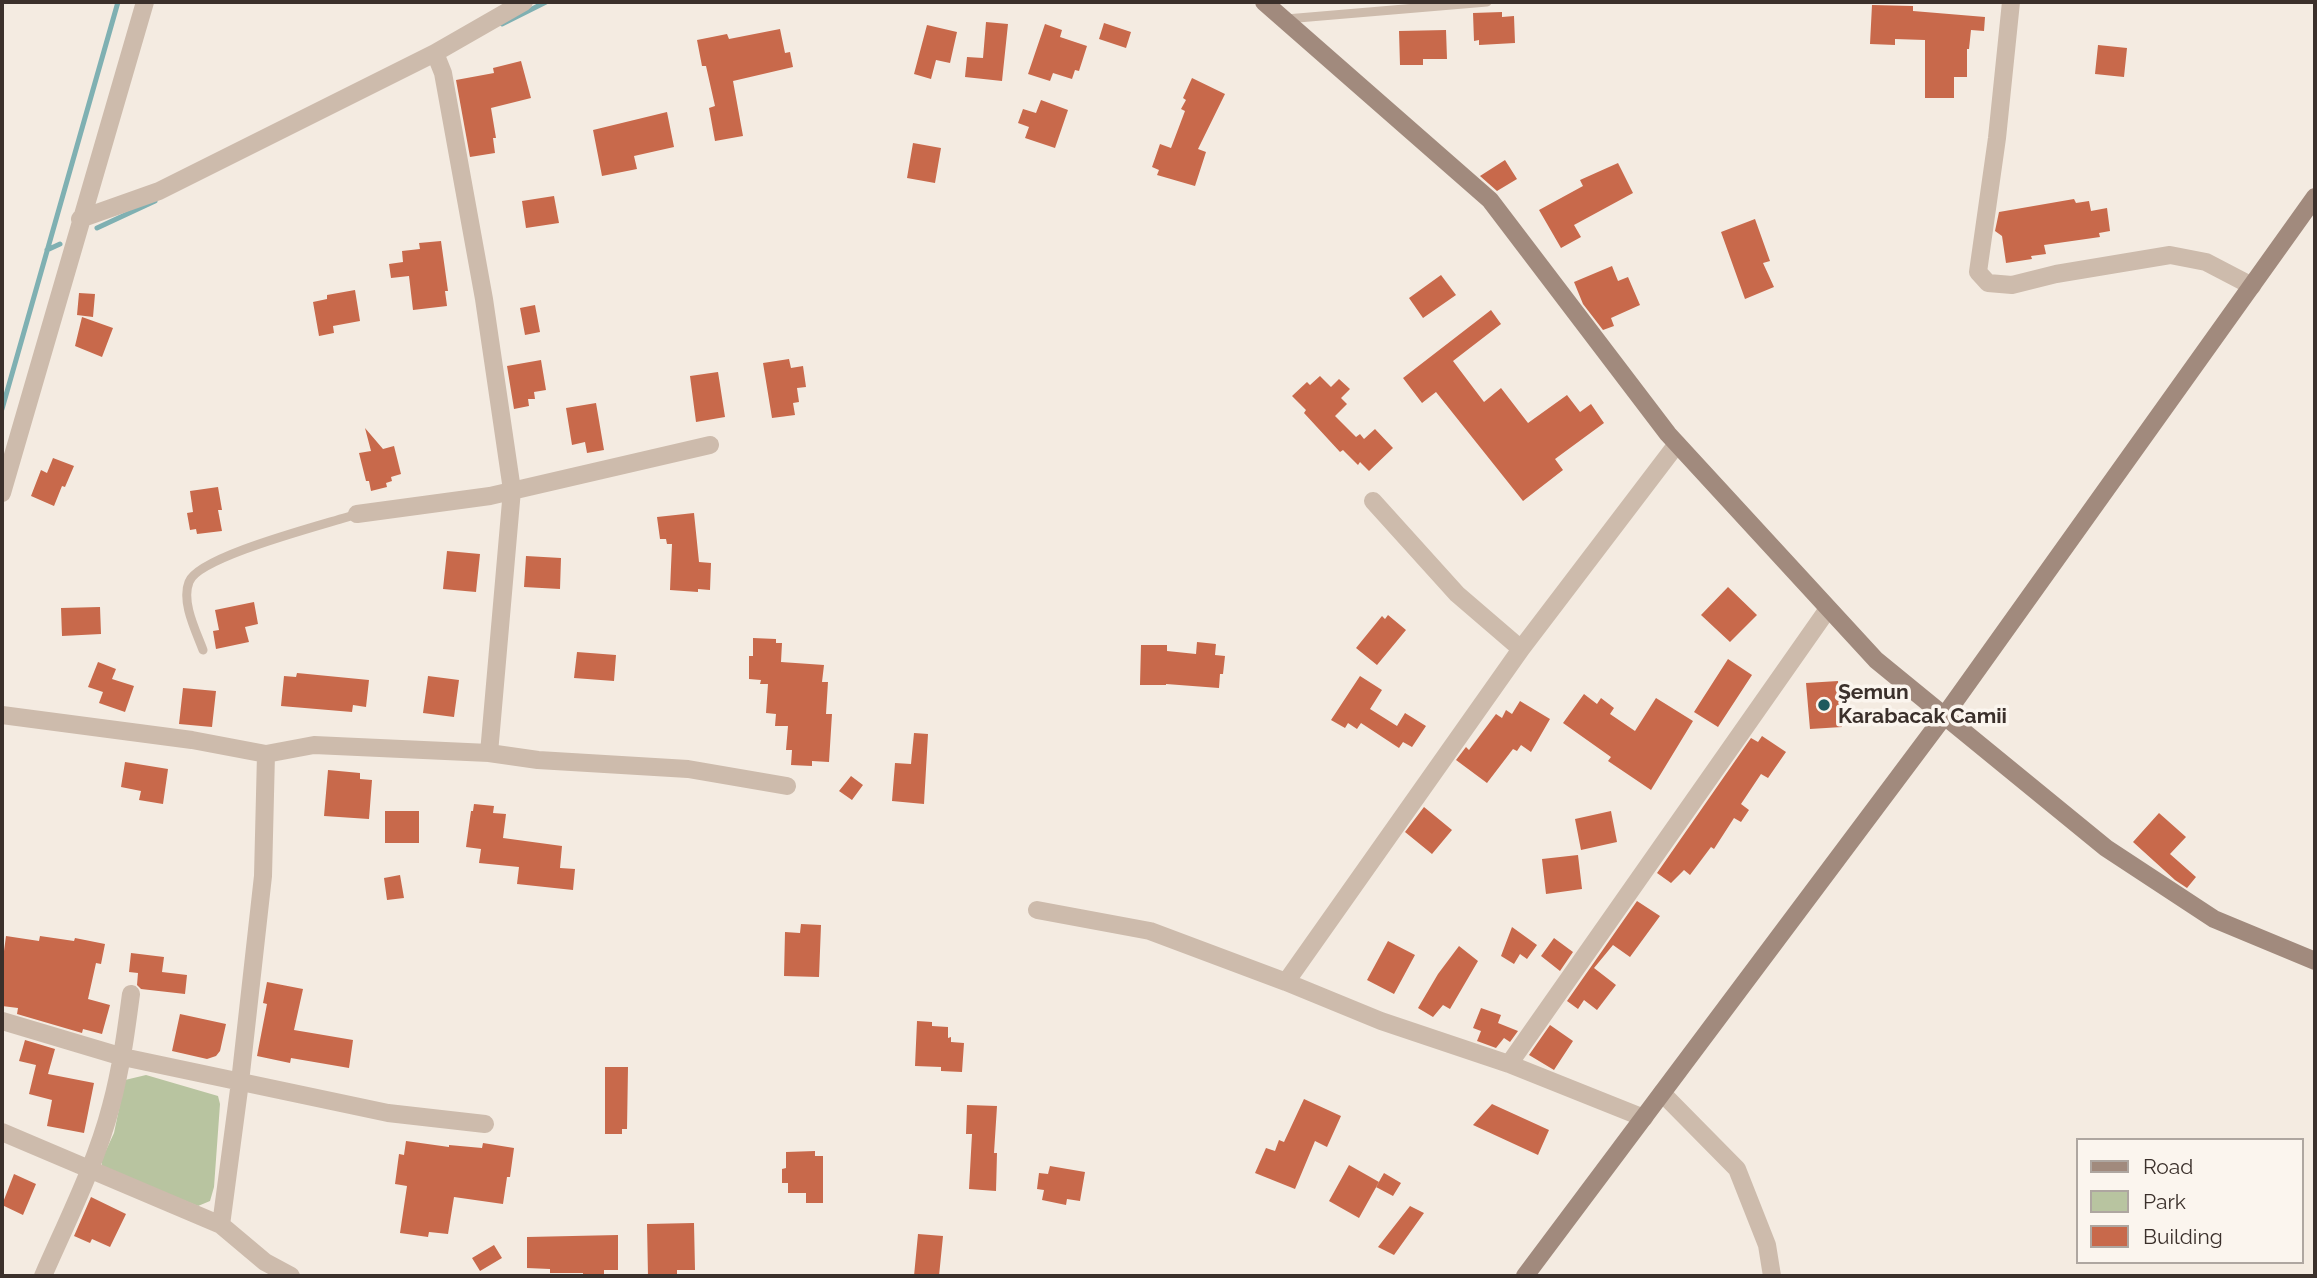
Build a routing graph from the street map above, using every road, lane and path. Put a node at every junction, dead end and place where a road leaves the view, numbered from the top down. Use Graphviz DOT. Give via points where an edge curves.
graph roads {
  1 [pos="145,2"];
  2 [pos="524,2"];
  3 [pos="1264,2"];
  4 [pos="1487,2"];
  5 [pos="2011,2"];
  6 [pos="1284,19"];
  7 [pos="435,53"];
  8 [pos="2315,197"];
  9 [pos="80,219"];
  10 [pos="2252,286"];
  11 [pos="1677,444"];
  12 [pos="710,445"];
  13 [pos="512,490"];
  14 [pos="2,494"];
  15 [pos="1373,501"];
  16 [pos="357,514"];
  17 [pos="1828,609"];
  18 [pos="1521,649"];
  19 [pos="203,650"];
  20 [pos="2,715"];
  21 [pos="1945,715"];
  22 [pos="489,753"];
  23 [pos="266,754"];
  24 [pos="787,786"];
  25 [pos="1037,909"];
  26 [pos="2315,961"];
  27 [pos="1286,982"];
  28 [pos="131,994"];
  29 [pos="2,1021"];
  30 [pos="123,1057"];
  31 [pos="1508,1064"];
  32 [pos="240,1082"];
  33 [pos="1662,1093"];
  34 [pos="1644,1118"];
  35 [pos="485,1124"];
  36 [pos="2,1132"];
  37 [pos="89,1170"];
  38 [pos="221,1225"];
  39 [pos="43,1276"];
  40 [pos="291,1276"];
  41 [pos="1525,1276"];
  42 [pos="1772,1276"];
  1 -- 9 [label="street"];
  2 -- 7 [label="street"];
  3 -- 6 [label="street"];
  4 -- 6 [label="lane"];
  5 -- 10 [label="street" via="1978,272 1988,284 2012,285 2170,255 2206,262"];
  6 -- 11 [label="street" via="1490,201"];
  7 -- 9 [label="street" via="159,191"];
  7 -- 13 [label="street" via="443,73 484,299"];
  8 -- 10 [label="street"];
  9 -- 14 [label="street"];
  10 -- 21 [label="street"];
  11 -- 17 [label="street"];
  11 -- 18 [label="street"];
  12 -- 13 [label="street"];
  13 -- 16 [label="street"];
  13 -- 22 [label="street"];
  15 -- 18 [label="street" via="1457,594"];
  16 -- 19 [label="lane" via="230,554 195,573 187,593"];
  17 -- 21 [label="street" via="1876,660"];
  17 -- 31 [label="street"];
  18 -- 27 [label="street"];
  20 -- 23 [label="street"];
  21 -- 26 [label="street" via="2106,848 2214,919"];
  21 -- 33 [label="street"];
  22 -- 23 [label="street" via="314,745"];
  22 -- 24 [label="street" via="688,769"];
  23 -- 32 [label="street" via="263,876"];
  25 -- 27 [label="street" via="1150,931"];
  27 -- 31 [label="street" via="1381,1021"];
  28 -- 30 [label="street"];
  29 -- 30 [label="street"];
  30 -- 32 [label="street"];
  30 -- 37 [label="street"];
  31 -- 34 [label="street"];
  32 -- 35 [label="street" via="388,1113"];
  32 -- 38 [label="street"];
  33 -- 34 [label="street"];
  33 -- 42 [label="street" via="1737,1169 1767,1245"];
  34 -- 41 [label="street"];
  36 -- 37 [label="street"];
  37 -- 38 [label="street"];
  37 -- 39 [label="street"];
  38 -- 40 [label="street" via="265,1262"];
}
